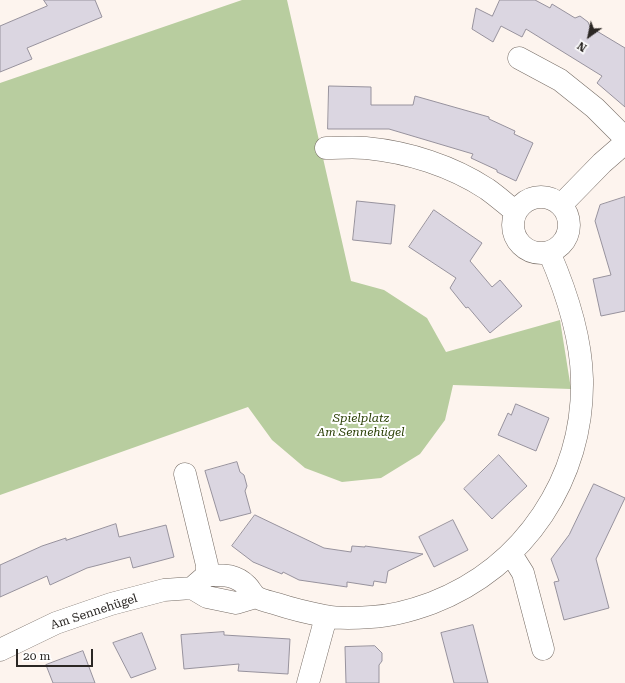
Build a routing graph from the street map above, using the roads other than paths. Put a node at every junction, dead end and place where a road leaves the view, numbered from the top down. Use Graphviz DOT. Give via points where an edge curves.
graph roads {
  1 [pos="519,58"];
  2 [pos="625,138"];
  3 [pos="625,143"];
  4 [pos="326,148"];
  5 [pos="561,205"];
  6 [pos="516,212"];
  7 [pos="549,252"];
  8 [pos="185,474"];
  9 [pos="511,554"];
  10 [pos="199,581"];
  11 [pos="326,617"];
  12 [pos="543,649"];
  13 [pos="0,650"];
  14 [pos="308,683"];
  1 -- 2 [label="street" via="560,80 595,108"];
  3 -- 5 [label="street"];
  4 -- 6 [label="street" via="365,148 398,152 429,161 487,189"];
  5 -- 6 [label="street" via="550,198 537,197 524,202"];
  5 -- 7 [label="street" via="569,218 569,232 561,245"];
  6 -- 7 [label="street" via="513,225 516,237 524,247 536,252"];
  7 -- 9 [label="street" via="561,280 579,342 582,379 580,419 569,460 555,495 535,527"];
  8 -- 10 [label="street" via="207,565"];
  9 -- 11 [label="street" via="479,579 450,596 414,610 372,617"];
  9 -- 12 [label="street" via="523,573"];
  10 -- 11 [label="street" via="207,597 236,603 256,597"];
  10 -- 13 [label="street, Am Sennehügel" via="111,604 56,623"];
  11 -- 14 [label="street"];
}
